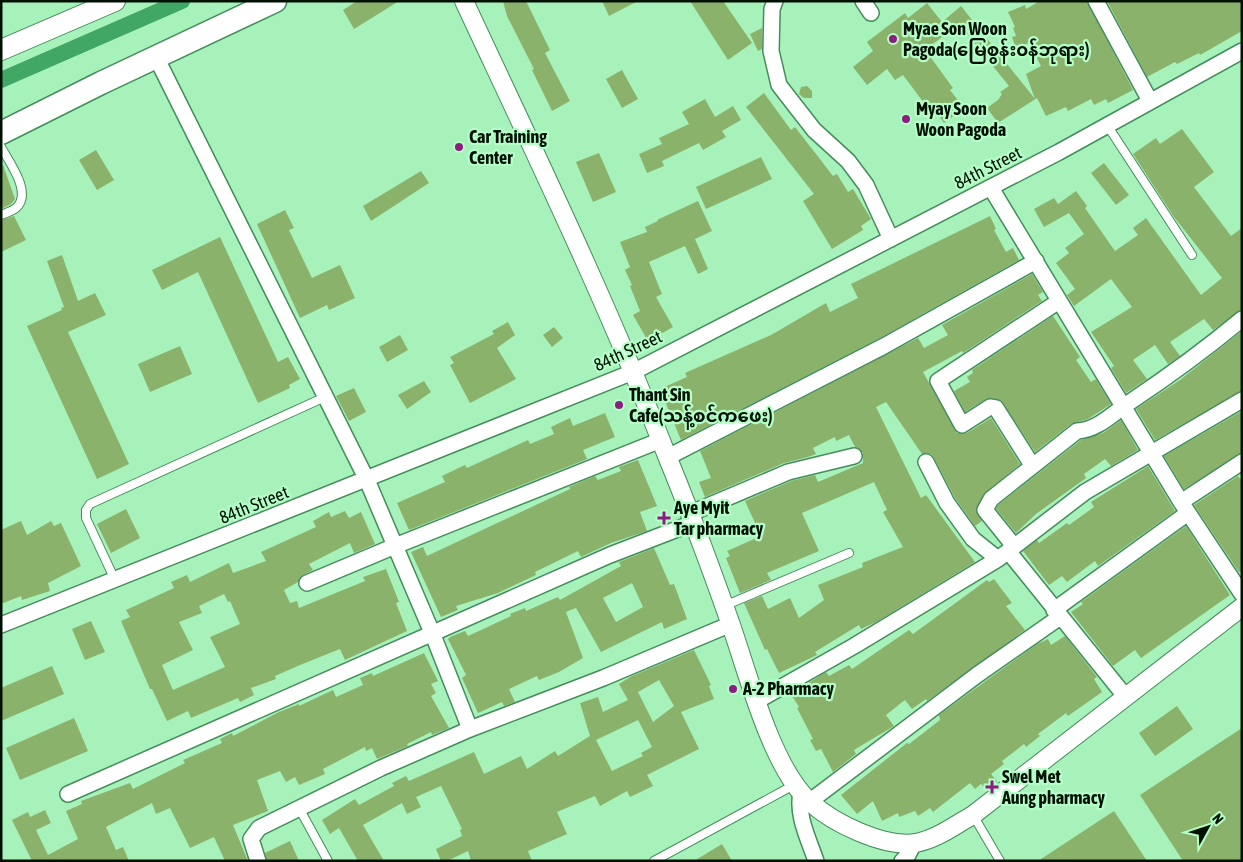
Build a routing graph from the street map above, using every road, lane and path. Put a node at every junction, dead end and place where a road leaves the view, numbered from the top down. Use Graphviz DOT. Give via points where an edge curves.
graph roads {
  1 [pos="115,1"];
  2 [pos="275,1"];
  3 [pos="464,1"];
  4 [pos="774,1"];
  5 [pos="1096,1"];
  6 [pos="1,50"];
  7 [pos="1242,51"];
  8 [pos="156,57"];
  9 [pos="1150,100"];
  10 [pos="1107,125"];
  11 [pos="1,133"];
  12 [pos="1,147"];
  13 [pos="991,188"];
  14 [pos="1,215"];
  15 [pos="891,239"];
  16 [pos="1192,255"];
  17 [pos="1036,261"];
  18 [pos="1059,300"];
  19 [pos="1242,319"];
  20 [pos="633,372"];
  21 [pos="325,397"];
  22 [pos="1242,400"];
  23 [pos="1124,406"];
  24 [pos="661,440"];
  25 [pos="1151,452"];
  26 [pos="854,456"];
  27 [pos="668,457"];
  28 [pos="926,462"];
  29 [pos="1242,462"];
  30 [pos="1032,465"];
  31 [pos="367,480"];
  32 [pos="1184,508"];
  33 [pos="691,518"];
  34 [pos="395,546"];
  35 [pos="849,552"];
  36 [pos="1007,552"];
  37 [pos="116,580"];
  38 [pos="307,584"];
  39 [pos="1242,594"];
  40 [pos="724,606"];
  41 [pos="1242,608"];
  42 [pos="1057,613"];
  43 [pos="731,624"];
  44 [pos="1,625"];
  45 [pos="433,634"];
  46 [pos="1125,696"];
  47 [pos="757,701"];
  48 [pos="470,729"];
  49 [pos="801,793"];
  50 [pos="68,794"];
  51 [pos="300,808"];
  52 [pos="973,815"];
  53 [pos="914,843"];
  54 [pos="258,861"];
  55 [pos="328,861"];
  56 [pos="654,861"];
  57 [pos="816,861"];
  58 [pos="902,861"];
  59 [pos="1000,861"];
  1 -- 6 [label="main road"];
  2 -- 8 [label="main road"];
  3 -- 20 [label="street"];
  4 -- 15 [label="street" via="772,51 779,85 814,130 848,161 866,185"];
  5 -- 9 [label="street"];
  7 -- 9 [label="street, 84th Street"];
  8 -- 11 [label="main road"];
  8 -- 21 [label="street"];
  9 -- 10 [label="street, 84th Street"];
  10 -- 13 [label="street, 84th Street"];
  10 -- 16 [label="lane"];
  12 -- 14 [label="lane" via="22,188 22,200 15,209"];
  13 -- 15 [label="street, 84th Street"];
  13 -- 17 [label="street"];
  15 -- 20 [label="street, 84th Street"];
  17 -- 18 [label="street"];
  17 -- 27 [label="street" via="884,346"];
  18 -- 23 [label="street"];
  18 -- 30 [label="street" via="938,381 962,425 990,407 996,408"];
  19 -- 23 [label="street" via="1198,356"];
  20 -- 24 [label="street"];
  20 -- 31 [label="street, 84th Street"];
  21 -- 31 [label="street"];
  21 -- 37 [label="lane" via="90,504 86,518"];
  22 -- 25 [label="street"];
  23 -- 25 [label="street"];
  23 -- 30 [label="street" via="1097,425 1077,431"];
  24 -- 27 [label="street"];
  24 -- 34 [label="street"];
  25 -- 32 [label="street"];
  25 -- 36 [label="street" via="1085,492"];
  26 -- 33 [label="street" via="788,472"];
  27 -- 33 [label="street"];
  28 -- 36 [label="street" via="947,503 973,539"];
  29 -- 32 [label="street"];
  30 -- 36 [label="street" via="991,499 985,510"];
  31 -- 34 [label="street"];
  31 -- 37 [label="street, 84th Street"];
  32 -- 39 [label="street"];
  32 -- 42 [label="street"];
  33 -- 40 [label="street"];
  33 -- 45 [label="street"];
  34 -- 38 [label="street"];
  34 -- 45 [label="street"];
  35 -- 40 [label="lane"];
  36 -- 42 [label="street"];
  36 -- 47 [label="street"];
  37 -- 44 [label="street, 84th Street"];
  40 -- 43 [label="street"];
  41 -- 46 [label="street"];
  42 -- 46 [label="street"];
  42 -- 49 [label="street" via="977,675"];
  43 -- 47 [label="street"];
  43 -- 48 [label="street"];
  45 -- 48 [label="street"];
  45 -- 50 [label="street"];
  46 -- 52 [label="street"];
  47 -- 49 [label="street" via="783,767"];
  48 -- 51 [label="street"];
  49 -- 53 [label="street" via="851,830"];
  49 -- 56 [label="lane"];
  49 -- 57 [label="street" via="800,813"];
  51 -- 54 [label="street" via="259,828 251,839"];
  51 -- 55 [label="lane"];
  52 -- 53 [label="street" via="935,837"];
  52 -- 59 [label="lane"];
  53 -- 58 [label="street"];
}
